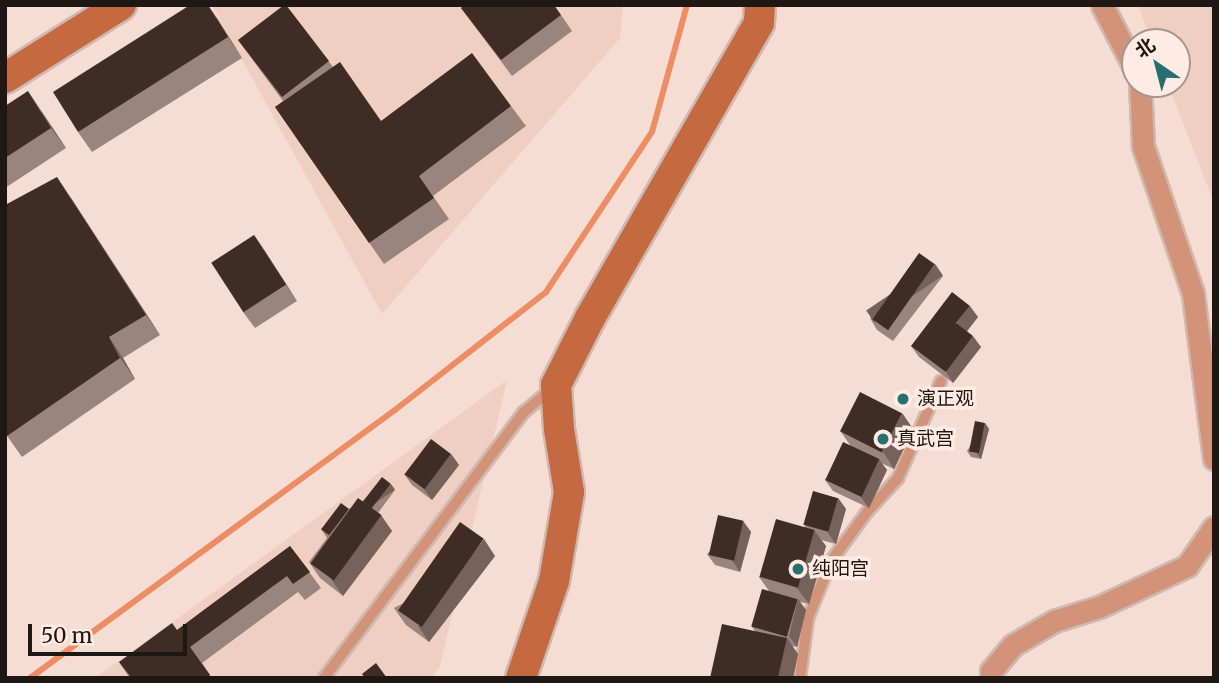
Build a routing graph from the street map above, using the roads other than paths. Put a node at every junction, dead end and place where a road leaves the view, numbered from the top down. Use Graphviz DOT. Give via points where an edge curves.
graph roads {
  1 [pos="121,5"];
  2 [pos="760,5"];
  3 [pos="1102,5"];
  4 [pos="1121,42"];
  5 [pos="5,78"];
  6 [pos="1141,98"];
  7 [pos="941,381"];
  8 [pos="556,385"];
  9 [pos="1214,459"];
  10 [pos="1214,527"];
  11 [pos="324,678"];
  12 [pos="521,678"];
  13 [pos="800,678"];
  14 [pos="991,678"];
  1 -- 5 [label="main road"];
  2 -- 8 [label="main road" via="759,23"];
  3 -- 4 [label="street"];
  6 -- 9 [label="street" via="1143,146 1194,294"];
  7 -- 13 [label="lane" via="898,478 831,561 808,618"];
  8 -- 11 [label="lane" via="524,412"];
  8 -- 12 [label="main road" via="569,492 554,581"];
  10 -- 14 [label="street" via="1187,566 1099,607 1055,621 1013,645"];
}
